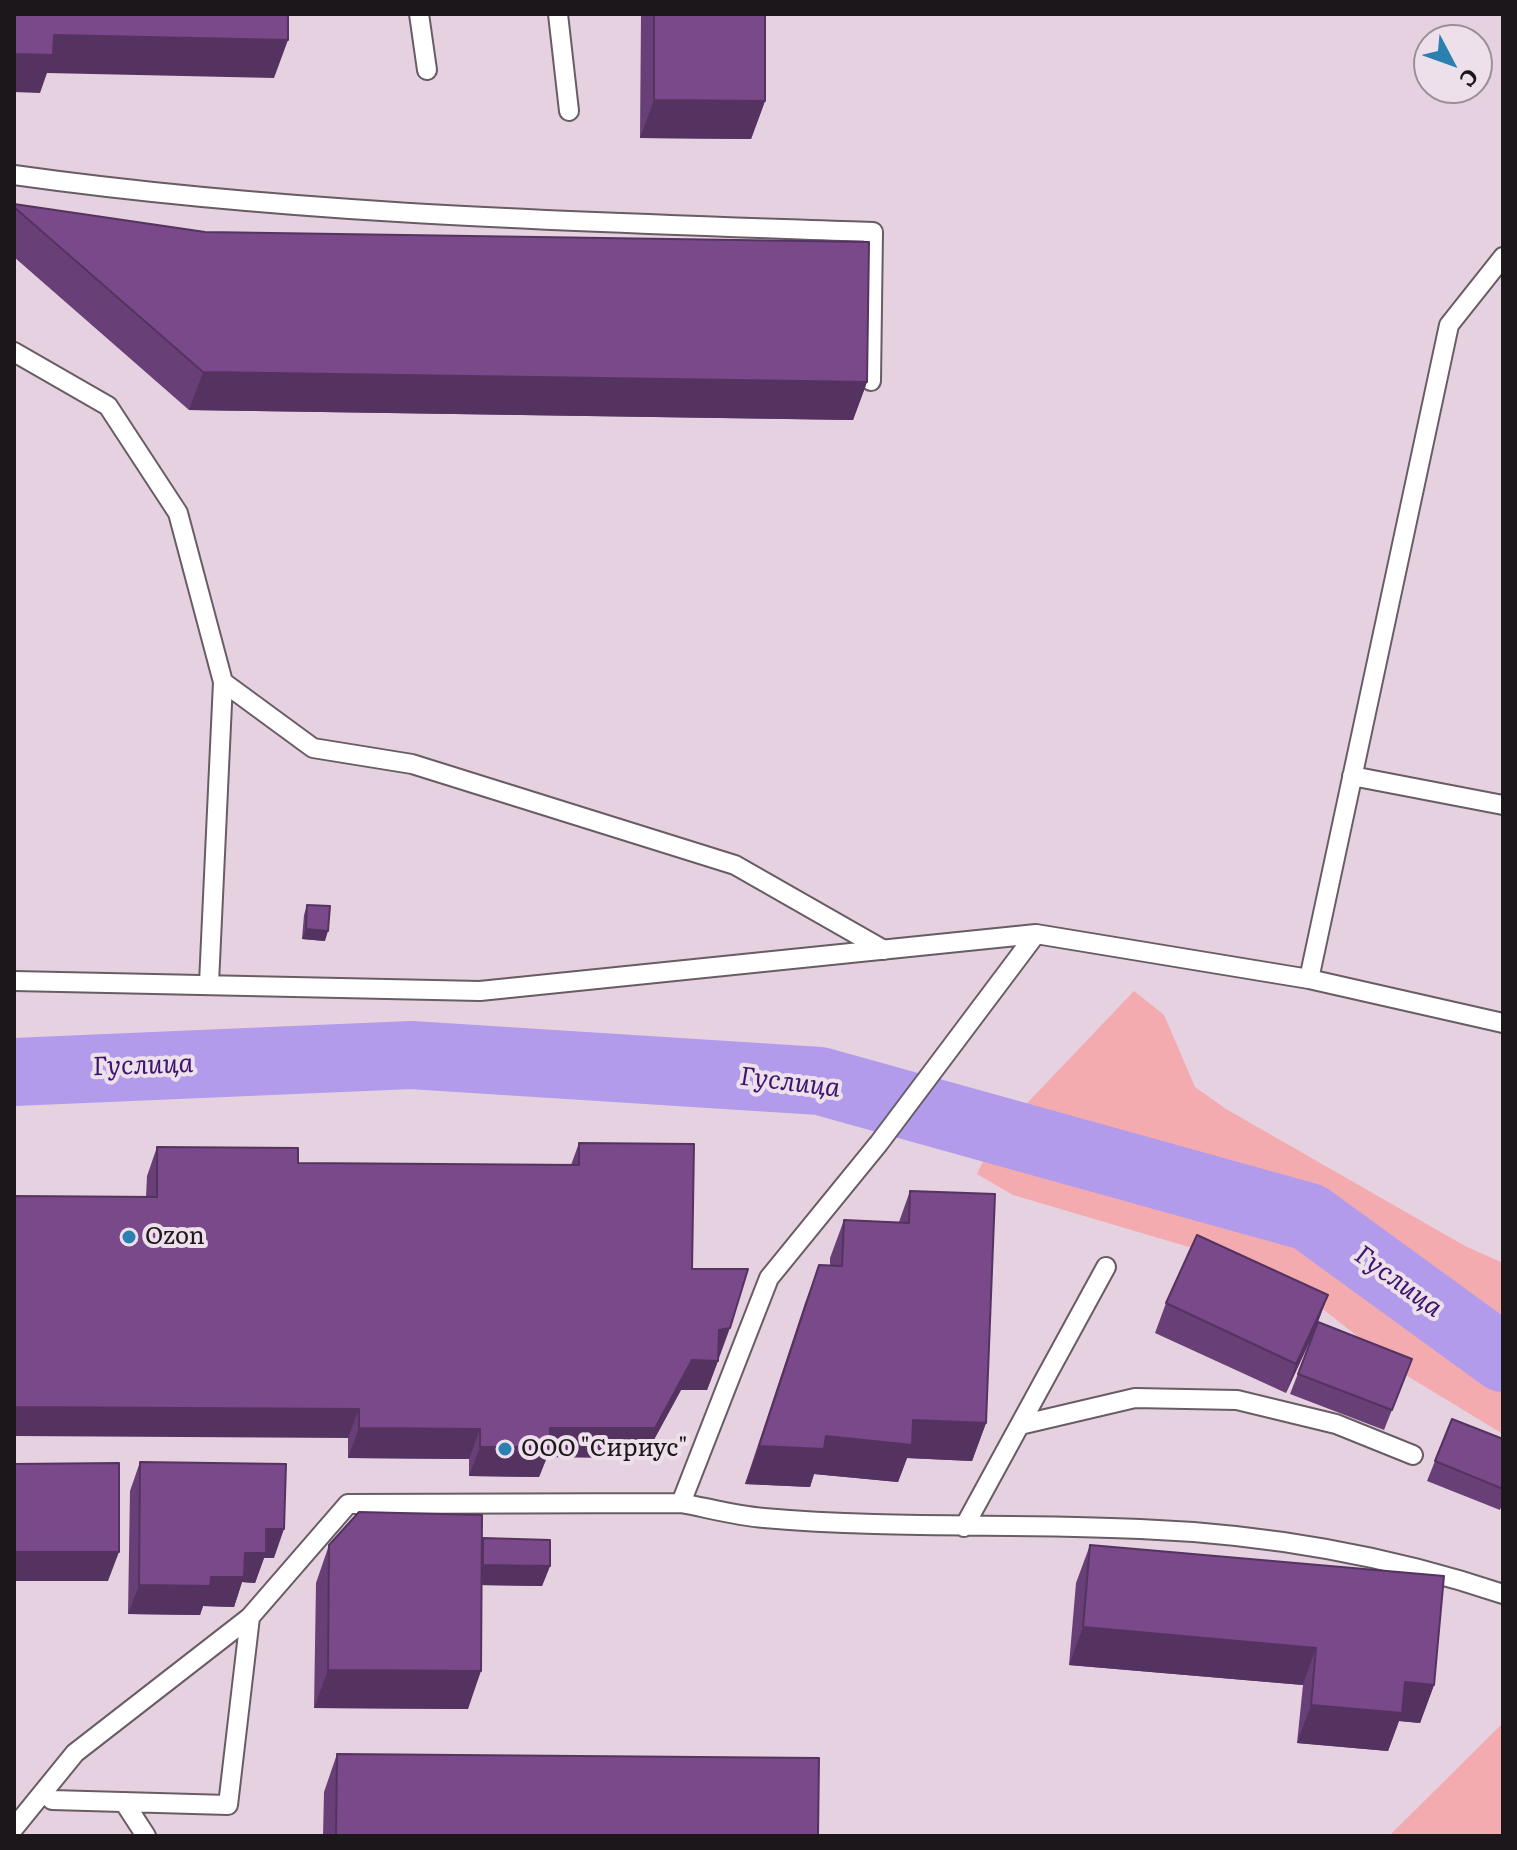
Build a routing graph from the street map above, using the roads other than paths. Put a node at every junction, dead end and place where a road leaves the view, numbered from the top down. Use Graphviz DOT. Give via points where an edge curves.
graph roads {
  1 [pos="419,14"];
  2 [pos="558,14"];
  3 [pos="427,70"];
  4 [pos="569,111"];
  5 [pos="14,175"];
  6 [pos="1503,257"];
  7 [pos="14,352"];
  8 [pos="871,381"];
  9 [pos="223,682"];
  10 [pos="1352,776"];
  11 [pos="1503,805"];
  12 [pos="1036,934"];
  13 [pos="884,950"];
  14 [pos="1309,979"];
  15 [pos="14,981"];
  16 [pos="209,983"];
  17 [pos="1503,1023"];
  18 [pos="1106,1267"];
  19 [pos="1020,1425"];
  20 [pos="1413,1455"];
  21 [pos="681,1503"];
  22 [pos="964,1527"];
  23 [pos="1503,1594"];
  24 [pos="250,1617"];
  25 [pos="52,1800"];
  26 [pos="124,1802"];
  27 [pos="14,1828"];
  28 [pos="146,1836"];
  1 -- 3 [label="lane"];
  2 -- 4 [label="lane"];
  5 -- 8 [label="lane" via="114,189 519,219 873,232"];
  6 -- 10 [label="lane" via="1449,325"];
  7 -- 9 [label="lane" via="108,406 178,513"];
  9 -- 13 [label="lane" via="313,748 412,764 735,865"];
  9 -- 16 [label="lane"];
  10 -- 11 [label="lane"];
  10 -- 14 [label="lane"];
  12 -- 13 [label="lane"];
  12 -- 14 [label="lane"];
  12 -- 21 [label="lane" via="981,1012 769,1278"];
  13 -- 16 [label="lane" via="480,991"];
  14 -- 17 [label="lane"];
  15 -- 16 [label="lane"];
  18 -- 19 [label="lane"];
  19 -- 20 [label="lane" via="1135,1398 1237,1400 1336,1424"];
  19 -- 22 [label="lane"];
  21 -- 22 [label="lane" via="761,1518"];
  21 -- 24 [label="lane" via="348,1504"];
  22 -- 23 [label="lane" via="1142,1529 1320,1546 1422,1567"];
  24 -- 26 [label="lane" via="228,1805"];
  24 -- 27 [label="lane" via="75,1753"];
  25 -- 26 [label="lane"];
  26 -- 28 [label="lane"];
}
